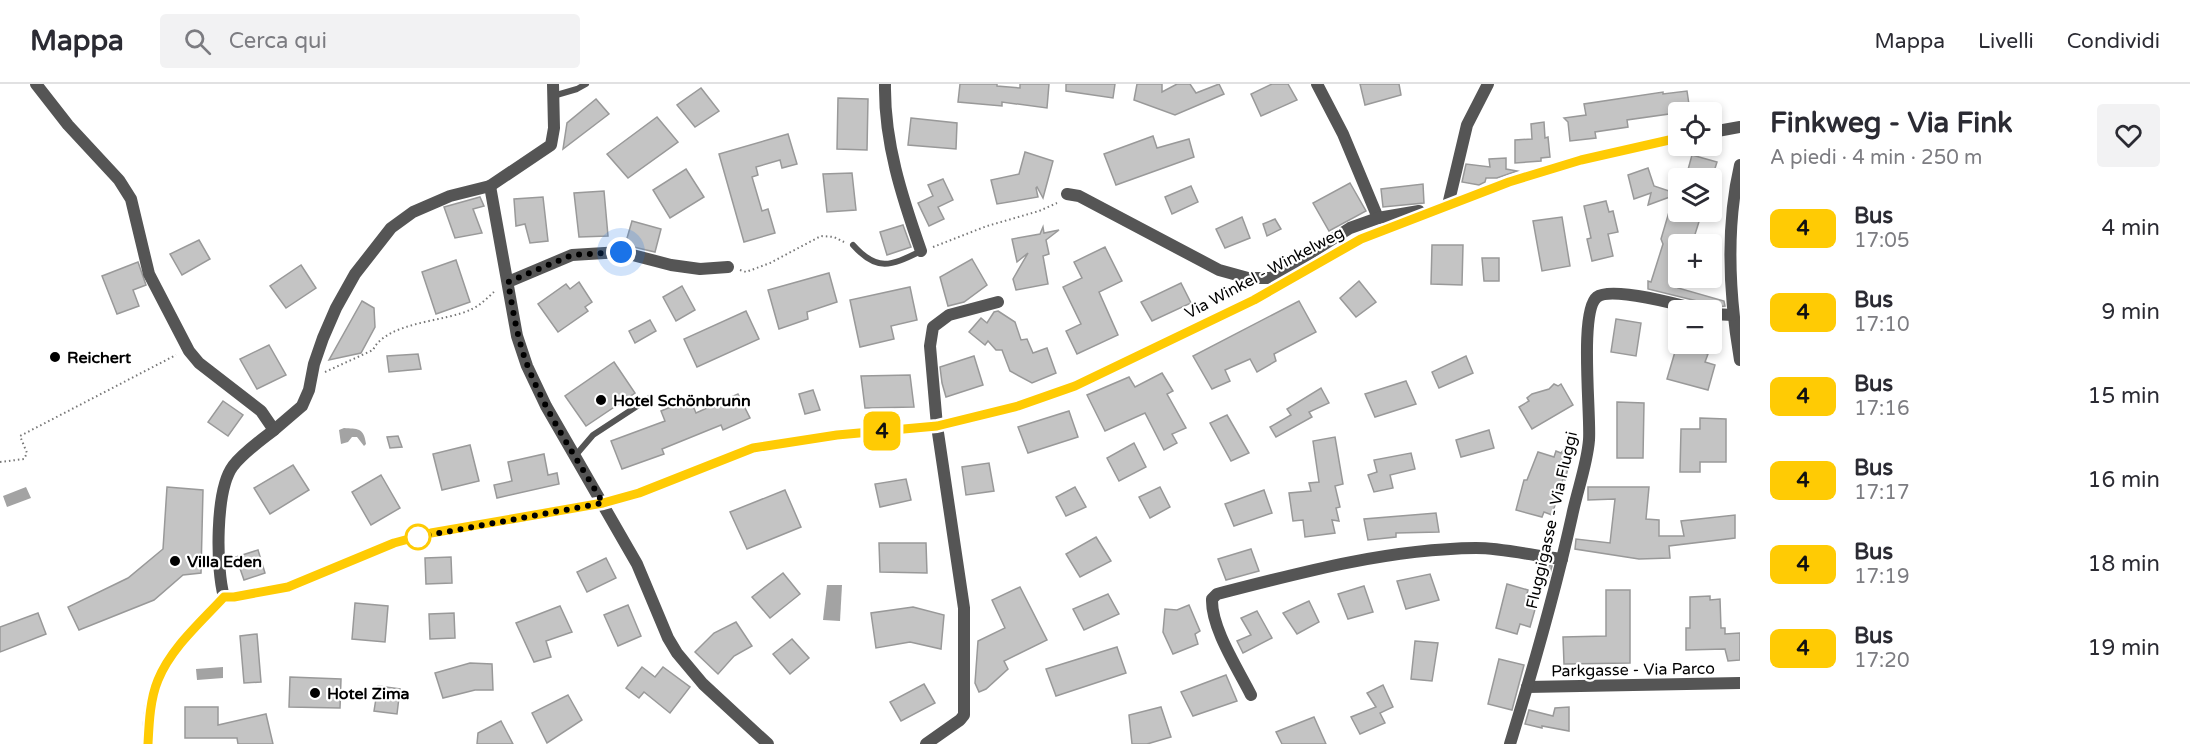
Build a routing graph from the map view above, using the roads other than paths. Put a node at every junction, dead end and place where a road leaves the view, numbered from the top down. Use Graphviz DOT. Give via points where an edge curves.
graph roads {
  1 [pos="36,84"];
  2 [pos="586,84"];
  3 [pos="885,84"];
  4 [pos="1317,84"];
  5 [pos="1488,84"];
  6 [pos="553,90"];
  7 [pos="1740,127"];
  8 [pos="1722,130"];
  9 [pos="1668,140"];
  10 [pos="1740,165"];
  11 [pos="490,186"];
  12 [pos="1067,194"];
  13 [pos="1448,205"];
  14 [pos="1431,212"];
  15 [pos="1378,218"];
  16 [pos="854,245"];
  17 [pos="921,251"];
  18 [pos="728,267"];
  19 [pos="508,282"];
  20 [pos="998,302"];
  21 [pos="1668,302"];
  22 [pos="1722,314"];
  23 [pos="1733,315"];
  24 [pos="1740,360"];
  25 [pos="651,397"];
  26 [pos="937,426"];
  27 [pos="274,430"];
  28 [pos="575,456"];
  29 [pos="603,503"];
  30 [pos="1562,559"];
  31 [pos="224,597"];
  32 [pos="1740,683"];
  33 [pos="1527,687"];
  34 [pos="1251,695"];
  35 [pos="148,744"];
  36 [pos="768,744"];
  37 [pos="926,744"];
  38 [pos="1510,744"];
  1 -- 27 [label="street" via="131,199 149,274 189,349 199,363 261,411"];
  2 -- 6 [label="lane" via="577,89"];
  3 -- 17 [label="street" via="892,156"];
  4 -- 15 [label="street"];
  5 -- 13 [label="street" via="1467,124"];
  6 -- 11 [label="street" via="551,145"];
  7 -- 8 [label="street"];
  9 -- 13 [label="street, Via Winkel - Winkelweg" via="1581,160"];
  10 -- 23 [label="street" via="1734,193 1730,271"];
  11 -- 19 [label="street"];
  11 -- 27 [label="street" via="450,196 413,212 391,228 355,274 336,308 302,406"];
  12 -- 15 [label="street" via="1079,196 1219,270 1248,278 1271,278 1350,228"];
  13 -- 14 [label="street, Via Winkel - Winkelweg"];
  14 -- 15 [label="street" via="1413,211"];
  14 -- 26 [label="street, Via Winkel - Winkelweg" via="1361,239 1254,300 1075,386 1018,406"];
  16 -- 17 [label="lane" via="878,264 893,264"];
  18 -- 19 [label="street" via="670,265 621,252 572,255"];
  19 -- 28 [label="street" via="527,366"];
  20 -- 26 [label="street" via="949,315 933,327 930,346"];
  21 -- 30 [label="street, Fluggigasse - Via Fluggi" via="1620,294 1599,295 1594,300 1587,320 1588,441"];
  22 -- 23 [label="street"];
  23 -- 24 [label="street"];
  25 -- 28 [label="lane" via="593,435"];
  26 -- 29 [label="street, Via Winkel - Winkelweg" via="753,448 639,493"];
  26 -- 37 [label="street" via="964,608 964,715"];
  27 -- 31 [label="street" via="243,454 224,484 219,581"];
  28 -- 29 [label="street"];
  29 -- 31 [label="street, Via Winkel - Winkelweg" via="431,533 394,543 288,587"];
  29 -- 36 [label="street" via="637,564 677,653 703,684"];
  30 -- 33 [label="street, Fluggigasse - Via Fluggi"];
  30 -- 34 [label="street" via="1479,548 1404,552 1287,575 1217,594 1212,598 1212,608 1220,632"];
  31 -- 35 [label="street" via="174,651 157,681"];
  32 -- 33 [label="street, Parkgasse - Via Parco"];
  33 -- 38 [label="street, Fluggigasse - Via Fluggi"];
}
